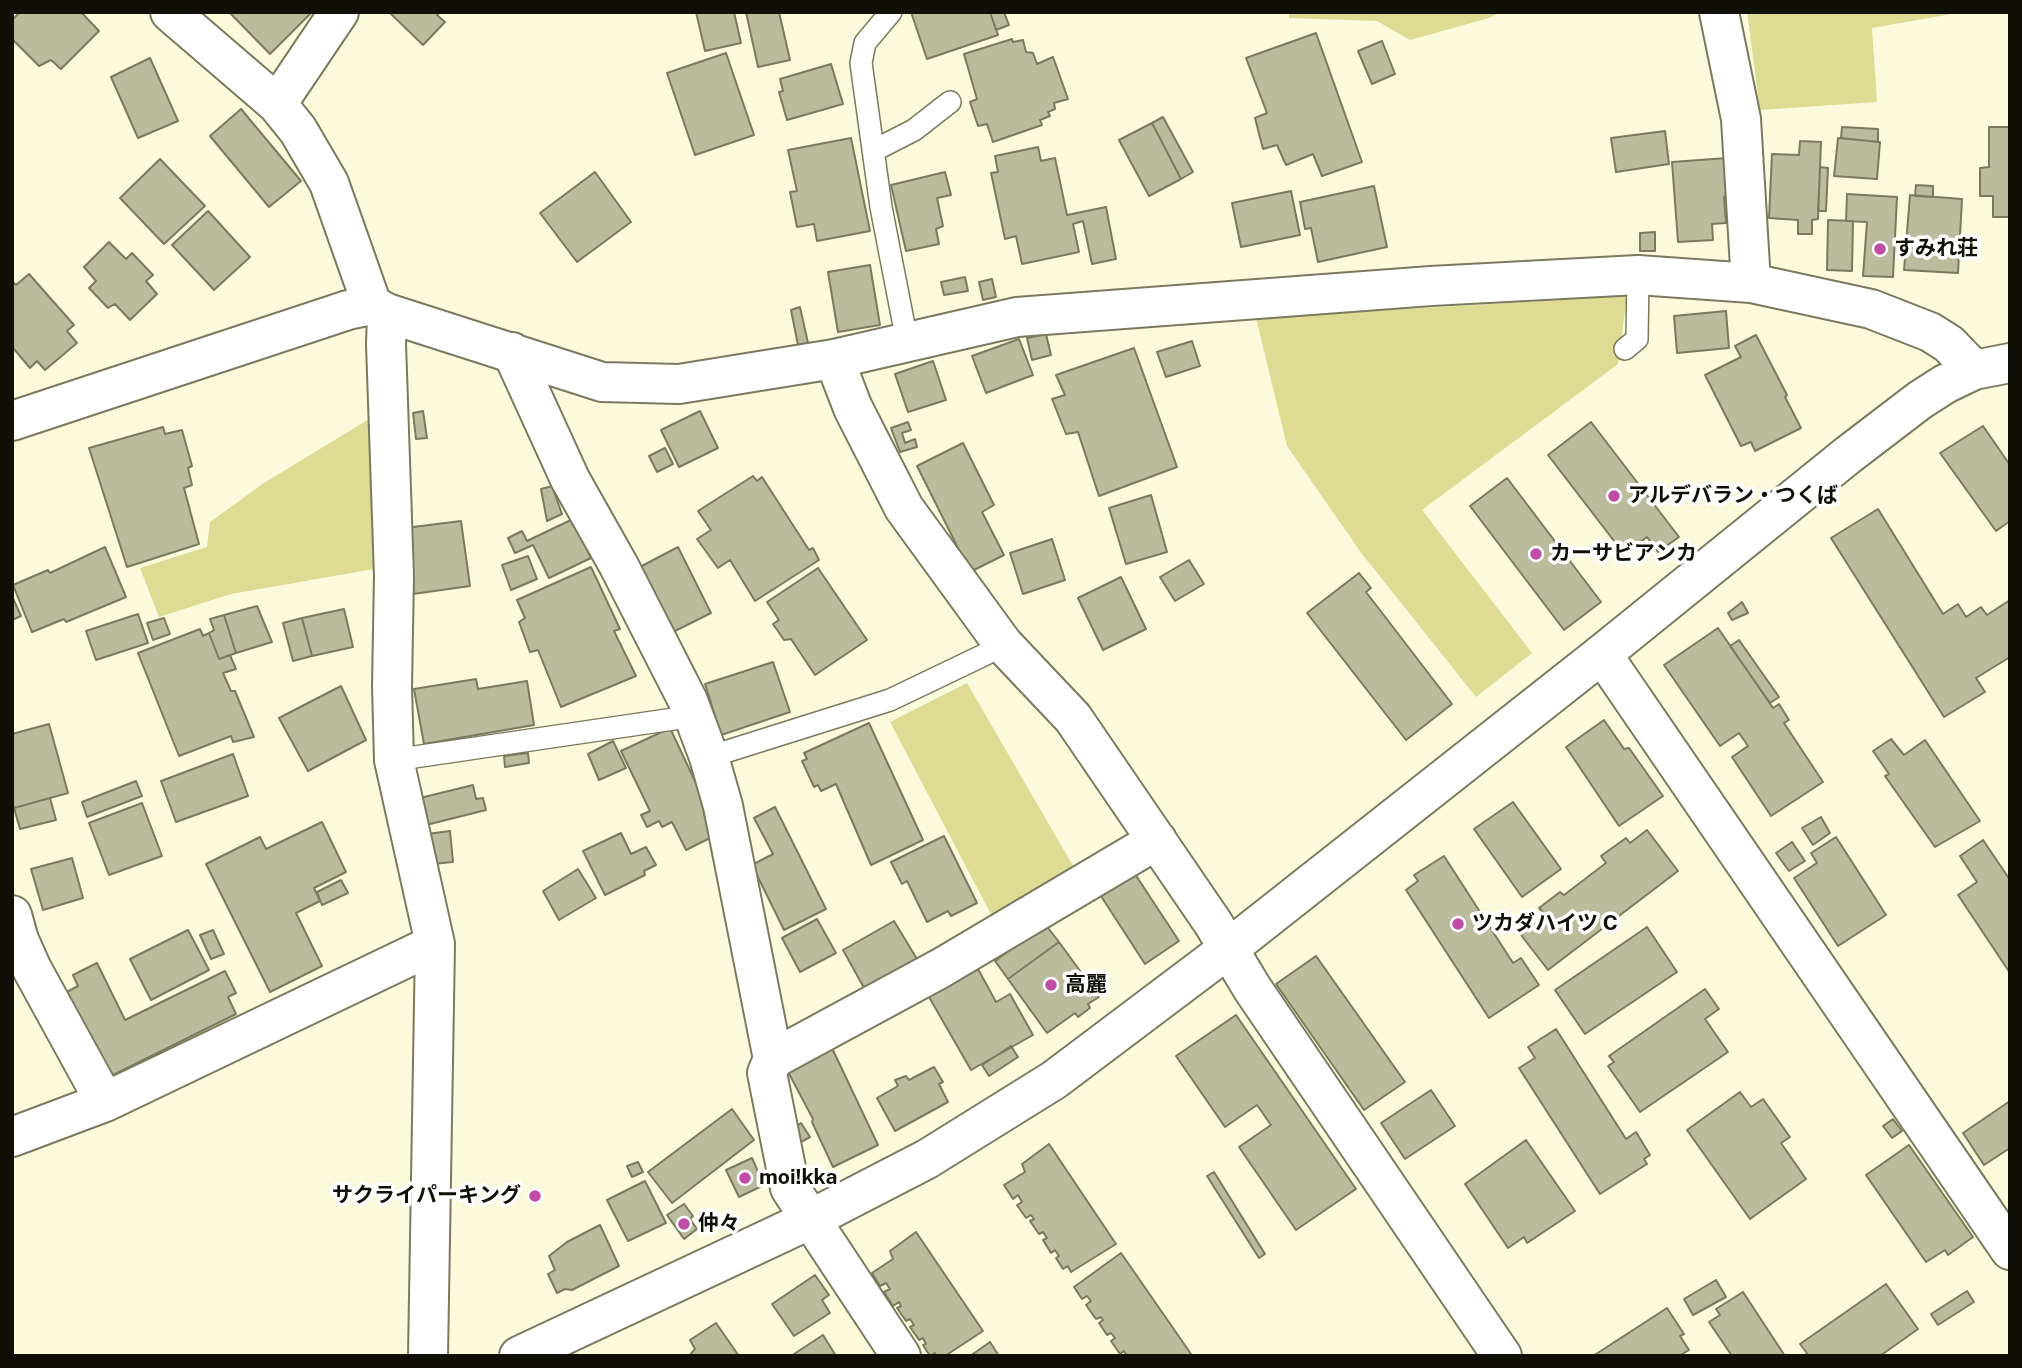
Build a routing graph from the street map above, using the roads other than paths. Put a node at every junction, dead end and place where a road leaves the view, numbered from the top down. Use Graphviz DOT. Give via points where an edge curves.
graph roads {
  1 [pos="170,12"];
  2 [pos="339,12"];
  3 [pos="891,12"];
  4 [pos="1719,12"];
  5 [pos="950,102"];
  6 [pos="277,104"];
  7 [pos="873,151"];
  8 [pos="1638,275"];
  9 [pos="1751,283"];
  10 [pos="380,309"];
  11 [pos="907,341"];
  12 [pos="1625,349"];
  13 [pos="512,352"];
  14 [pos="834,359"];
  15 [pos="1992,367"];
  16 [pos="12,421"];
  17 [pos="1003,644"];
  18 [pos="1602,654"];
  19 [pos="694,716"];
  20 [pos="709,757"];
  21 [pos="394,760"];
  22 [pos="1157,840"];
  23 [pos="12,915"];
  24 [pos="435,944"];
  25 [pos="1228,949"];
  26 [pos="773,1059"];
  27 [pos="105,1102"];
  28 [pos="12,1137"];
  29 [pos="809,1220"];
  30 [pos="2010,1250"];
  31 [pos="428,1356"];
  32 [pos="519,1356"];
  33 [pos="901,1356"];
  34 [pos="1502,1356"];
  1 -- 6 [label="street"];
  2 -- 6 [label="street"];
  3 -- 7 [label="lane" via="865,43 861,63"];
  4 -- 9 [label="street" via="1741,119"];
  5 -- 7 [label="lane" via="915,130"];
  6 -- 10 [label="street" via="329,183"];
  7 -- 11 [label="lane"];
  8 -- 9 [label="street"];
  8 -- 11 [label="street" via="1017,317"];
  8 -- 12 [label="lane" via="1637,339"];
  9 -- 15 [label="street" via="1871,309 1930,332"];
  10 -- 13 [label="street"];
  10 -- 16 [label="street" via="348,310"];
  10 -- 21 [label="street" via="386,344 394,576"];
  11 -- 14 [label="street"];
  13 -- 14 [label="street" via="602,382 680,384"];
  13 -- 19 [label="street" via="570,479"];
  14 -- 17 [label="street" via="853,408 904,508"];
  15 -- 18 [label="street" via="1945,384 1920,400"];
  17 -- 20 [label="lane" via="890,699"];
  17 -- 22 [label="street" via="1073,718"];
  18 -- 25 [label="street"];
  18 -- 30 [label="street"];
  19 -- 20 [label="street"];
  19 -- 21 [label="lane"];
  20 -- 26 [label="street" via="723,806"];
  21 -- 24 [label="street"];
  22 -- 25 [label="street"];
  22 -- 26 [label="street" via="941,968"];
  23 -- 27 [label="street" via="27,958"];
  24 -- 27 [label="street"];
  24 -- 31 [label="street"];
  25 -- 29 [label="street" via="1024,1100 927,1159"];
  25 -- 34 [label="street"];
  26 -- 29 [label="street" via="767,1073 790,1188"];
  27 -- 28 [label="street"];
  29 -- 32 [label="street"];
  29 -- 33 [label="street"];
}
